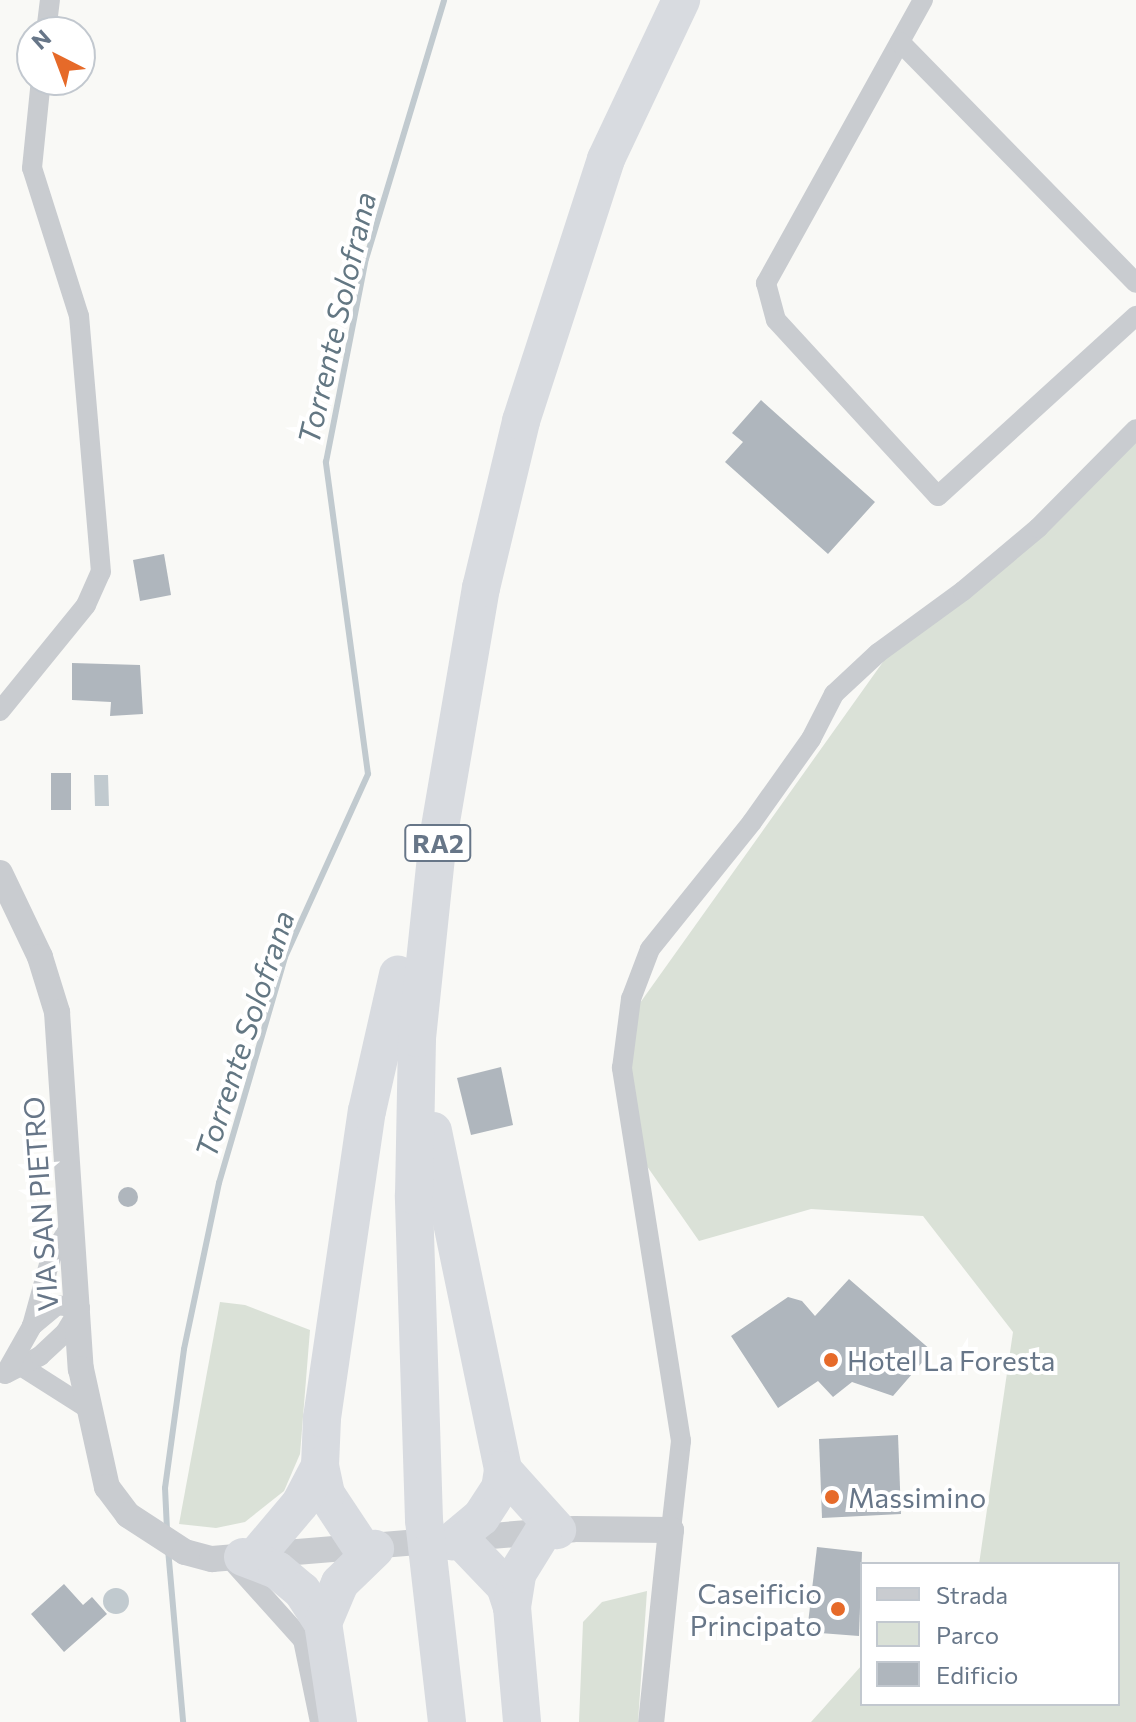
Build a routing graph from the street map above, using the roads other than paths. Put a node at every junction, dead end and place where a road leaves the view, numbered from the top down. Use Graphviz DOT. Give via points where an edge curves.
graph roads {
  1 [pos="653,0"];
  2 [pos="681,0"];
  3 [pos="923,0"];
  4 [pos="900,42"];
  5 [pos="39,96"];
  6 [pos="1136,283"];
  7 [pos="1136,316"];
  8 [pos="1136,429"];
  9 [pos="0,711"];
  10 [pos="0,873"];
  11 [pos="428,934"];
  12 [pos="398,974"];
  13 [pos="74,1221"];
  14 [pos="80,1308"];
  15 [pos="32,1326"];
  16 [pos="9,1372"];
  17 [pos="87,1408"];
  18 [pos="320,1466"];
  19 [pos="503,1470"];
  20 [pos="671,1530"];
  21 [pos="550,1531"];
  22 [pos="456,1540"];
  23 [pos="369,1549"];
  24 [pos="243,1557"];
  25 [pos="512,1607"];
  26 [pos="323,1623"];
  27 [pos="320,1722"];
  28 [pos="338,1722"];
  29 [pos="421,1722"];
  30 [pos="447,1722"];
  31 [pos="522,1722"];
  32 [pos="651,1722"];
  1 -- 12 [label="highway, RA2" via="578,162 501,401 443,646"];
  2 -- 11 [label="highway, RA2" via="606,159 521,421 481,588 452,743"];
  3 -- 4 [label="street"];
  4 -- 6 [label="street"];
  4 -- 7 [label="street" via="766,283 776,320 938,496"];
  5 -- 9 [label="street" via="32,168 79,316 101,572 86,605"];
  8 -- 20 [label="street" via="1038,528 878,653 834,694 811,739 752,822 650,949 631,999 622,1068 681,1441"];
  10 -- 13 [label="street, VIA SAN PIETRO" via="40,957 57,1012"];
  11 -- 19 [label="highway" via="437,1158"];
  11 -- 30 [label="highway, RA2" via="417,1038 415,1355 428,1563"];
  12 -- 18 [label="highway" via="367,1111 347,1237"];
  12 -- 29 [label="highway, RA2" via="390,1305 400,1522"];
  13 -- 14 [label="street, VIA SAN PIETRO"];
  13 -- 15 [label="street" via="51,1257"];
  14 -- 15 [label="street" via="57,1305"];
  14 -- 16 [label="street" via="65,1333"];
  14 -- 17 [label="street, VIA SAN PIETRO"];
  15 -- 16 [label="street"];
  16 -- 17 [label="street"];
  17 -- 24 [label="street, VIA SAN PIETRO" via="107,1487 142,1526 185,1552"];
  18 -- 23 [label="highway" via="332,1507"];
  18 -- 24 [label="highway" via="300,1504"];
  19 -- 21 [label="highway"];
  19 -- 22 [label="highway" via="500,1488 481,1517"];
  20 -- 21 [label="street"];
  20 -- 32 [label="street"];
  21 -- 22 [label="street"];
  21 -- 25 [label="highway" via="517,1574"];
  22 -- 23 [label="street"];
  22 -- 25 [label="highway" via="505,1586"];
  23 -- 24 [label="street"];
  23 -- 26 [label="highway" via="340,1583"];
  24 -- 26 [label="highway" via="277,1570 294,1584"];
  24 -- 27 [label="street" via="303,1640"];
  25 -- 31 [label="highway"];
  26 -- 28 [label="highway"];
}
